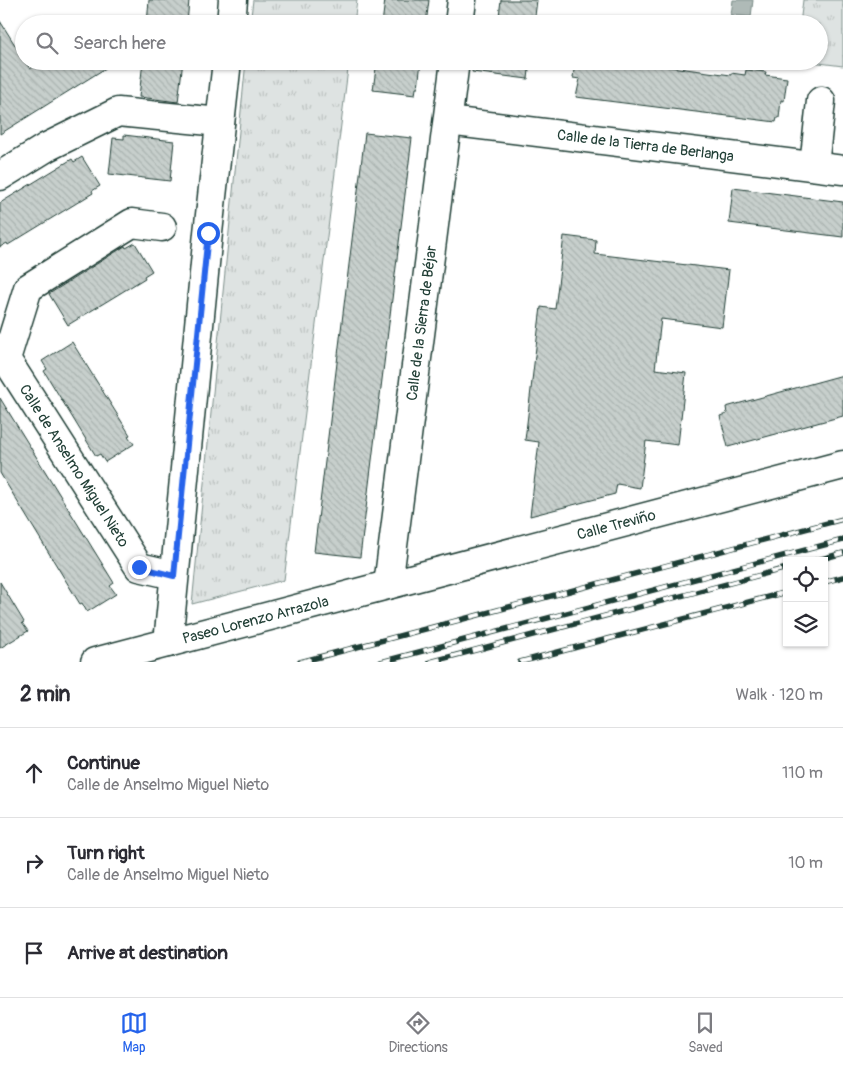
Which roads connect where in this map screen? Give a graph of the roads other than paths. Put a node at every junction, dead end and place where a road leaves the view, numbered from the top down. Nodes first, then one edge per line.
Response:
1 (233, 0) edge
2 (462, 0) edge
3 (232, 15) edge
4 (460, 15) edge
5 (226, 70) edge
6 (454, 70) edge
7 (821, 101) dead end
8 (448, 121) junction
9 (220, 122) junction
10 (814, 166) junction
11 (843, 170) edge
12 (0, 176) edge
13 (162, 227) dead end
14 (3, 359) edge
15 (843, 465) edge
16 (174, 576) junction
17 (388, 585) junction
18 (168, 643) junction
19 (95, 662) edge

1 - 3 street
2 - 4 street
5 - 9 street
6 - 8 street, Calle de la Sierra de Béjar
7 - 10 street
8 - 10 street, Calle de la Tierra de Berlanga
8 - 17 street, Calle de la Sierra de Béjar
9 - 12 street
9 - 16 street
10 - 11 street, Calle de la Tierra de Berlanga
13 - 14 street, Calle de Anselmo Miguel Nieto
14 - 16 street, Calle de Anselmo Miguel Nieto
15 - 17 street, Calle Treviño
16 - 18 street
17 - 18 street, Paseo Lorenzo Arrazola
18 - 19 street, Paseo Lorenzo Arrazola

